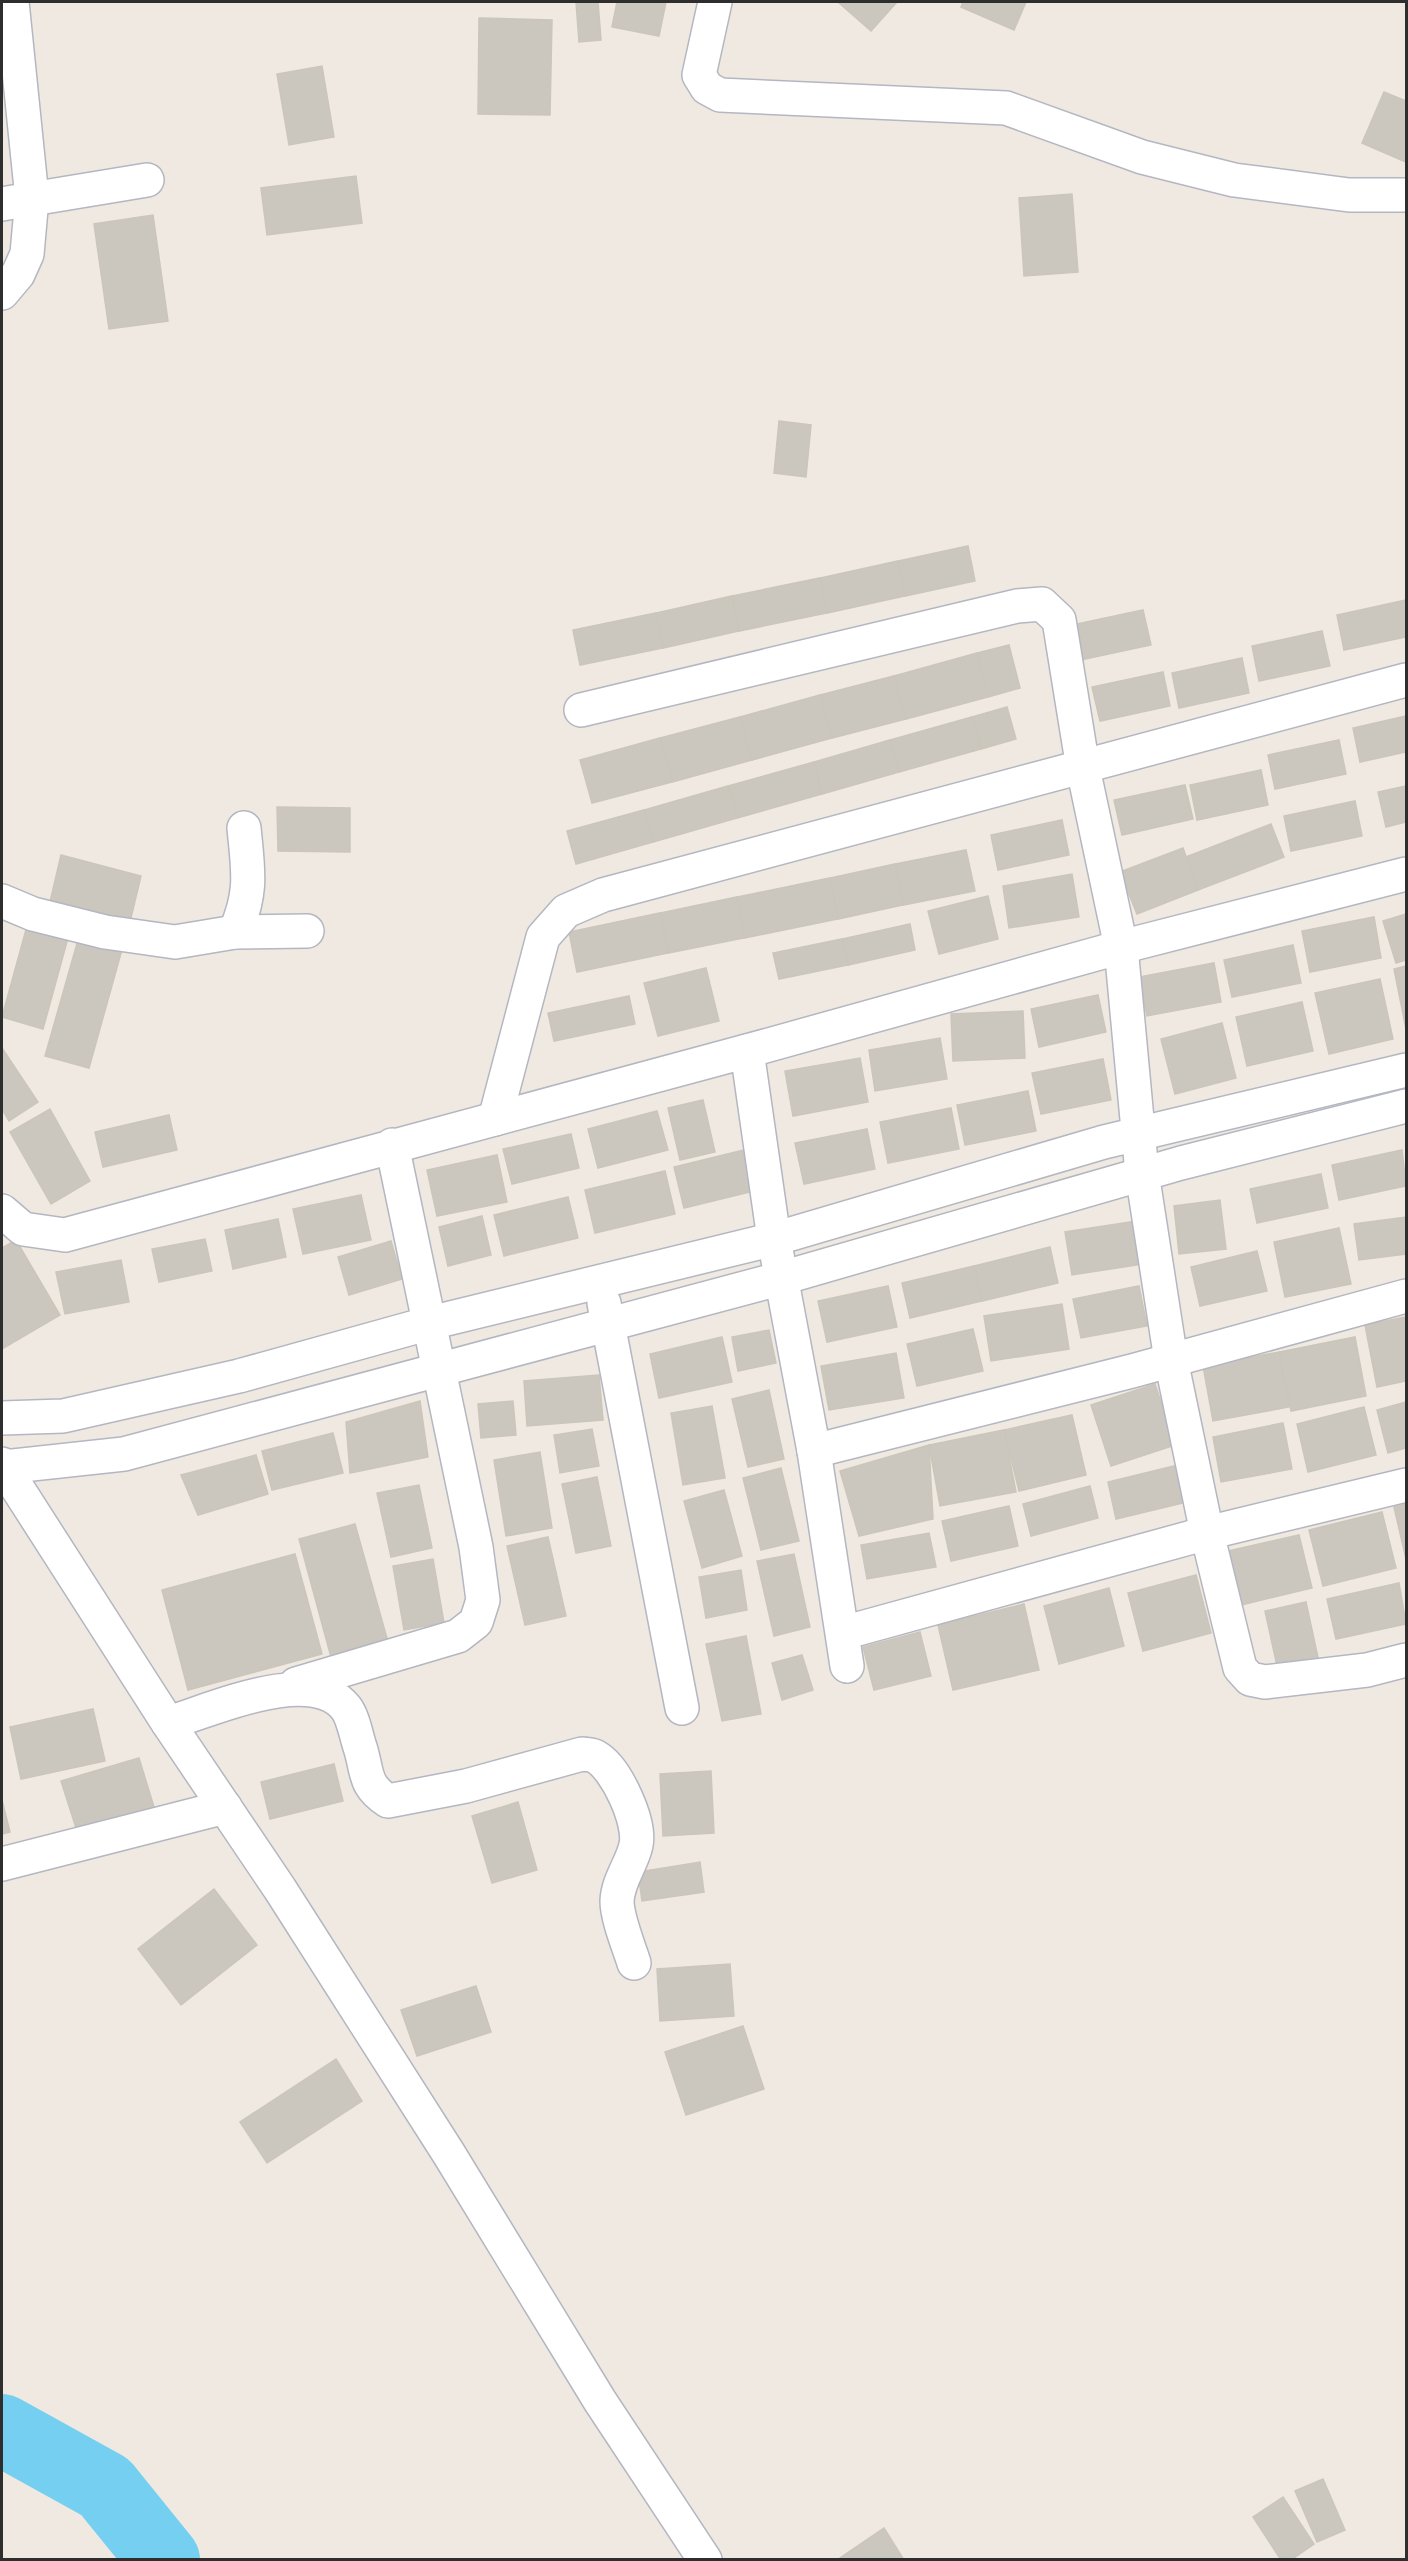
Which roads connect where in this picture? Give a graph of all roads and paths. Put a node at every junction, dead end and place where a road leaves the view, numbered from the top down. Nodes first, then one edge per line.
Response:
1 (12, 2) edge
2 (715, 2) edge
3 (147, 180) dead end
4 (1407, 195) edge
5 (17, 201) edge
6 (2, 293) edge
7 (1407, 680) edge
8 (581, 710) dead end
9 (1083, 768) junction
10 (244, 828) dead end
11 (1407, 874) edge
12 (2, 901) edge
13 (307, 931) dead end
14 (235, 932) junction
15 (1120, 946) junction
16 (747, 1051) junction
17 (1407, 1070) edge
18 (1407, 1107) edge
19 (495, 1119) junction
20 (1138, 1136) junction
21 (392, 1145) junction
22 (1143, 1173) junction
23 (2, 1210) edge
24 (774, 1239) junction
25 (782, 1278) junction
26 (601, 1283) junction
27 (1407, 1296) edge
28 (430, 1323) junction
29 (608, 1325) junction
30 (1171, 1360) junction
31 (440, 1370) junction
32 (2, 1418) edge
33 (814, 1450) junction
34 (3, 1465) edge
35 (1407, 1485) edge
36 (1207, 1533) junction
37 (843, 1633) junction
38 (1407, 1660) edge
39 (847, 1666) dead end
40 (280, 1689) junction
41 (682, 1708) dead end
42 (168, 1723) junction
43 (225, 1807) junction
44 (2, 1864) edge
45 (634, 1963) dead end
46 (705, 2559) edge

1 - 5 street
2 - 4 street
3 - 5 street
5 - 6 street
7 - 9 street
8 - 9 street
9 - 15 street
9 - 19 street
10 - 14 street
11 - 15 street
12 - 14 street
13 - 14 street
15 - 16 street
15 - 20 street
16 - 19 street
16 - 24 street
17 - 20 street
18 - 22 street
19 - 21 street
20 - 22 street
20 - 24 street
21 - 23 street
21 - 28 street
22 - 25 street
22 - 30 street
24 - 25 street
24 - 26 street
25 - 29 street
25 - 33 street
26 - 28 street
26 - 29 street
27 - 30 street
28 - 31 street
28 - 32 street
29 - 31 street
29 - 41 street
30 - 33 street
30 - 36 street
31 - 34 street
31 - 40 street
33 - 37 street
34 - 42 street
35 - 36 street
36 - 37 street
36 - 38 street
37 - 39 street
40 - 42 street
40 - 45 street
42 - 43 street
43 - 44 street
43 - 46 street

